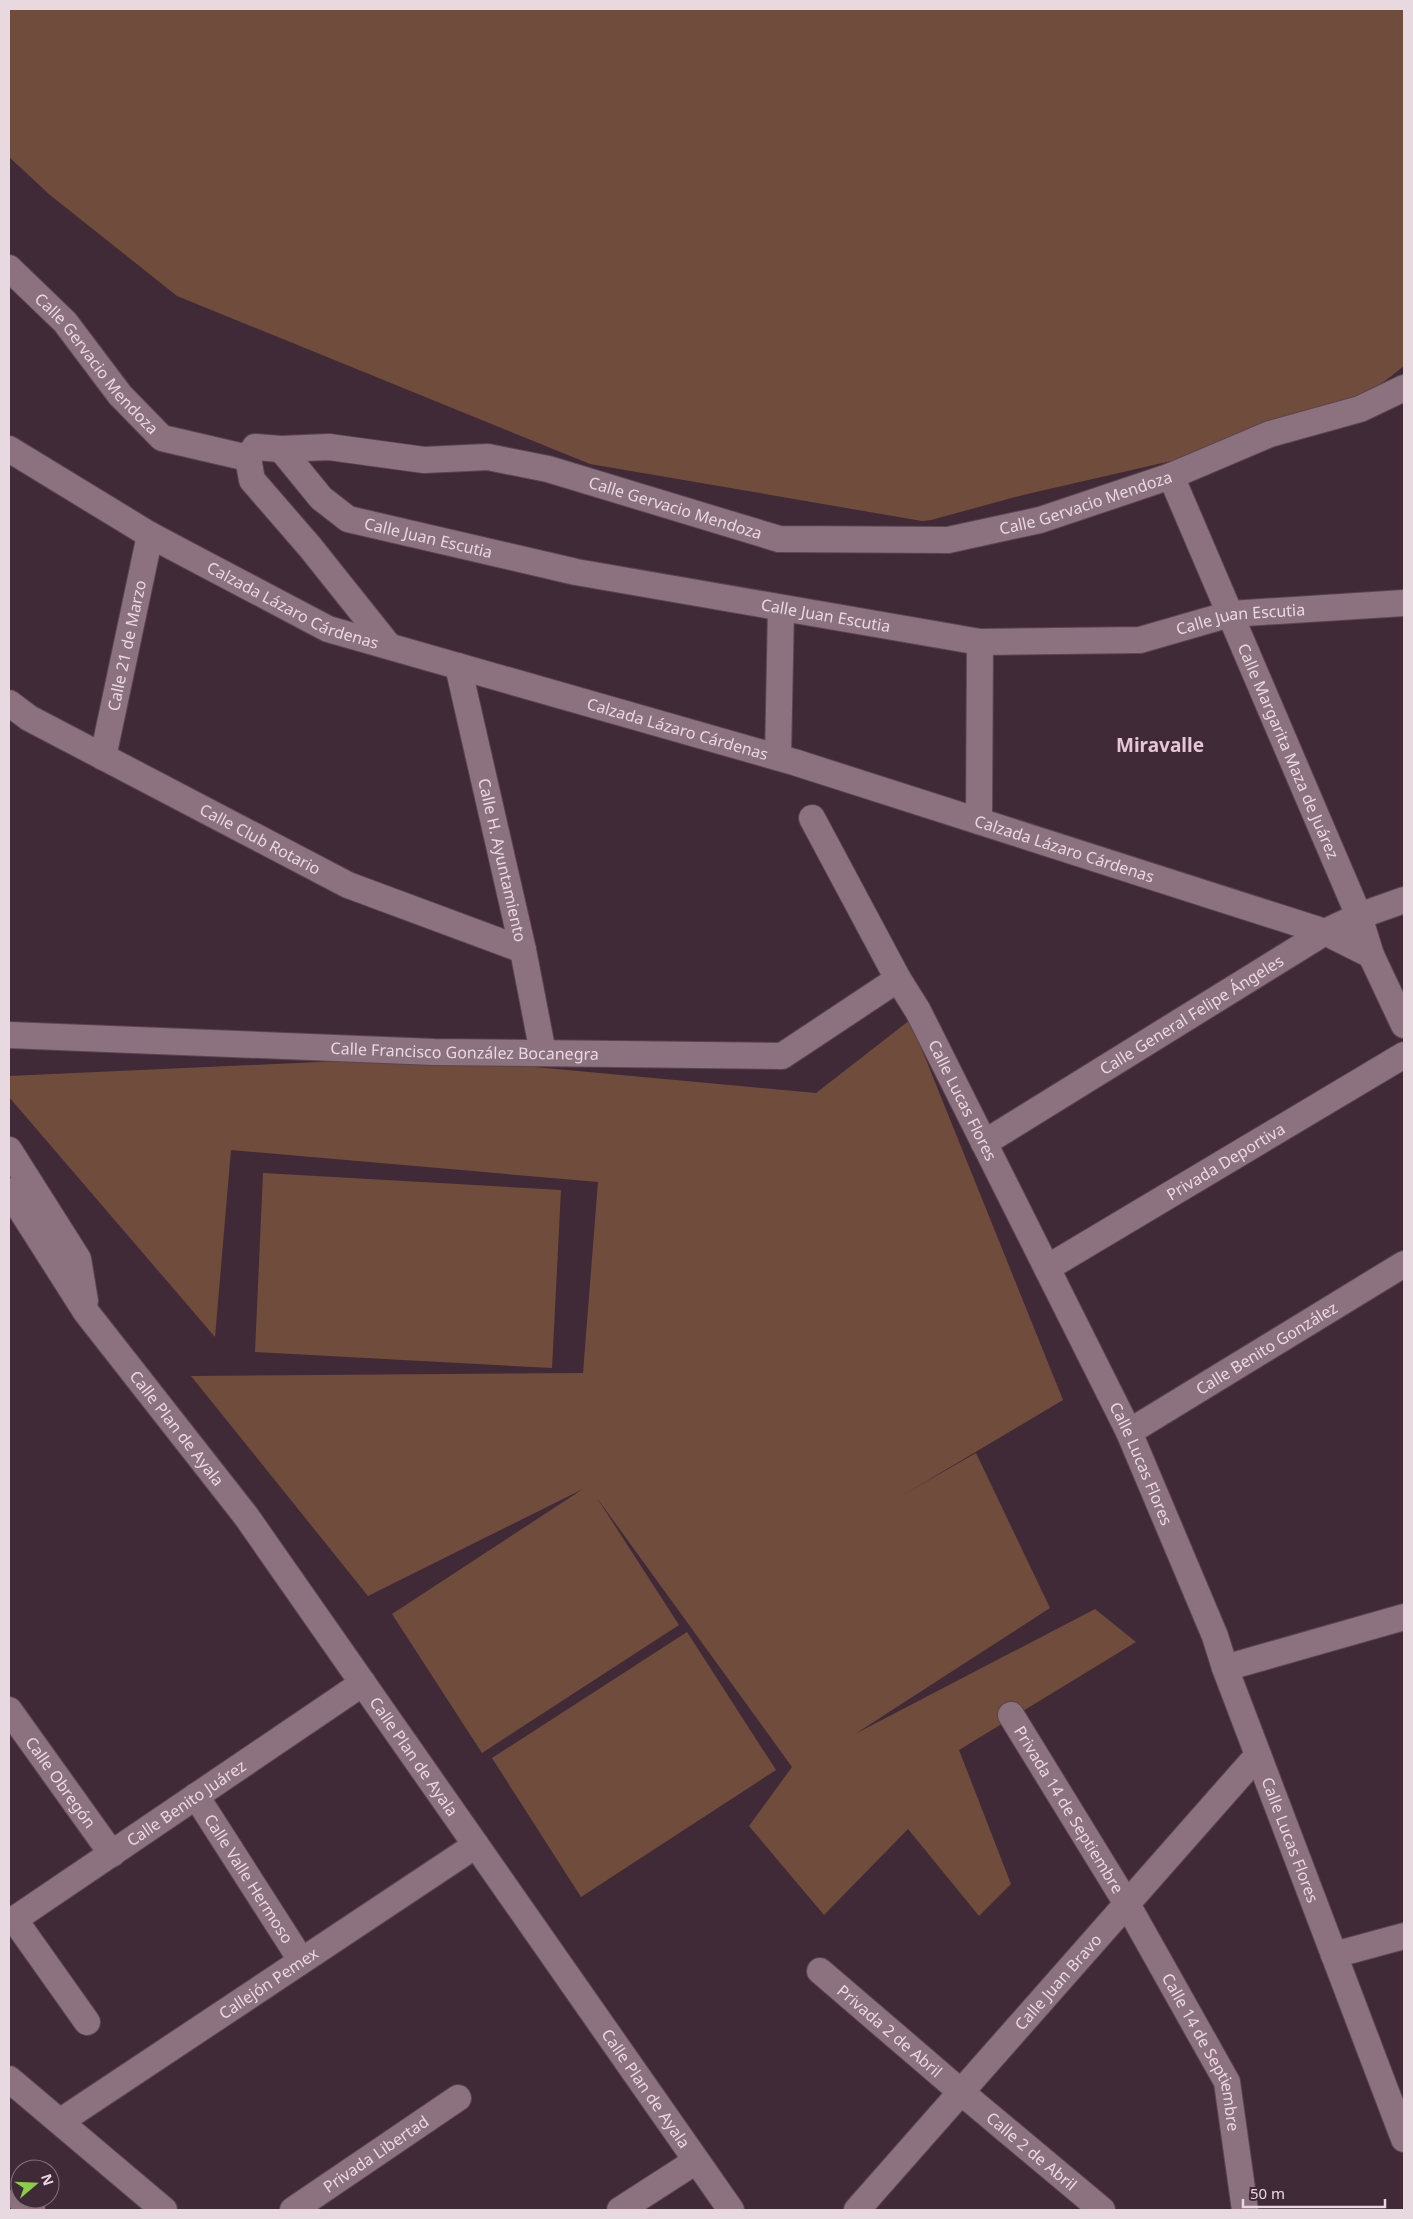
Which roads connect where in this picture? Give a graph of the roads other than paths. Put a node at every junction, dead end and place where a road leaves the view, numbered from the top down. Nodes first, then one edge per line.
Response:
1 (9, 268) edge
2 (1404, 388) edge
3 (9, 449) edge
4 (281, 449) junction
5 (248, 458) junction
6 (1171, 476) junction
7 (150, 535) junction
8 (1404, 603) edge
9 (781, 608) junction
10 (1230, 614) junction
11 (980, 642) junction
12 (389, 646) junction
13 (458, 666) junction
14 (9, 703) edge
15 (103, 757) junction
16 (778, 757) junction
17 (812, 818) dead end
18 (979, 821) junction
19 (1404, 900) edge
20 (1359, 916) junction
21 (1325, 932) junction
22 (523, 950) junction
23 (1371, 955) junction
24 (898, 979) junction
25 (1404, 1025) edge
26 (9, 1035) edge
27 (542, 1053) junction
28 (1404, 1055) edge
29 (1404, 1070) edge
30 (984, 1143) junction
31 (9, 1150) edge
32 (9, 1191) edge
33 (1404, 1264) edge
34 (1050, 1274) junction
35 (86, 1312) junction
36 (1130, 1432) junction
37 (1404, 1617) edge
38 (1225, 1668) junction
39 (363, 1683) junction
40 (9, 1710) edge
41 (1011, 1715) dead end
42 (1258, 1755) junction
43 (196, 1796) junction
44 (476, 1845) junction
45 (112, 1854) junction
46 (1127, 1904) junction
47 (12, 1921) edge
48 (1404, 1936) edge
49 (1334, 1955) junction
50 (301, 1960) junction
51 (820, 1971) dead end
52 (87, 2022) dead end
53 (9, 2079) edge
54 (961, 2092) junction
55 (458, 2098) dead end
56 (61, 2121) junction
57 (1404, 2139) edge
58 (696, 2161) junction
59 (164, 2210) edge
60 (293, 2210) edge
61 (620, 2210) edge
62 (730, 2210) edge
63 (857, 2210) edge
64 (1102, 2210) edge
65 (1245, 2210) edge

1 - 5 street, Calle Gervacio Mendoza
2 - 6 street, Calle Gervacio Mendoza
3 - 7 street, Calzada Lázaro Cárdenas
4 - 5 street, Calle Gervacio Mendoza
4 - 6 street, Calle Gervacio Mendoza
4 - 9 street, Calle Juan Escutia
5 - 12 street
6 - 10 street, Calle Margarita Maza de Juárez
7 - 12 street, Calzada Lázaro Cárdenas
7 - 15 street, Calle 21 de Marzo
8 - 10 street, Calle Juan Escutia
9 - 11 street, Calle Juan Escutia
9 - 16 street
10 - 11 street, Calle Juan Escutia
10 - 20 street, Calle Margarita Maza de Juárez
11 - 18 street
12 - 13 street, Calzada Lázaro Cárdenas
13 - 16 street, Calzada Lázaro Cárdenas
13 - 22 street, Calle H. Ayuntamiento
14 - 15 street, Calle Club Rotario
15 - 22 street, Calle Club Rotario
16 - 18 street, Calzada Lázaro Cárdenas
17 - 24 street, Calle Lucas Flores
18 - 21 street, Calzada Lázaro Cárdenas
19 - 20 street, Calle General Felipe Ángeles
20 - 21 street, Calle General Felipe Ángeles
20 - 23 street, Calle Margarita Maza de Juárez
21 - 23 street, Calzada Lázaro Cárdenas
21 - 30 street, Calle General Felipe Ángeles
22 - 27 street, Calle H. Ayuntamiento
23 - 25 street, Calle Margarita Maza de Juárez
24 - 27 street, Calle Francisco González Bocanegra
24 - 30 street, Calle Lucas Flores
26 - 27 street, Calle Francisco González Bocanegra
28 - 34 street, Privada Deportiva
29 - 34 street, Privada Deportiva
30 - 34 street, Calle Lucas Flores
31 - 35 street, Calle Plan de Ayala
32 - 35 street, Calle Plan de Ayala
33 - 36 street, Calle Benito González
34 - 36 street, Calle Lucas Flores
35 - 39 street, Calle Plan de Ayala
36 - 38 street, Calle Lucas Flores
37 - 38 street
38 - 42 street, Calle Lucas Flores
39 - 43 street, Calle Benito Juárez
39 - 44 street, Calle Plan de Ayala
40 - 45 street, Calle Obregón
41 - 46 street, Privada 14 de Septiembre
42 - 46 street, Calle Juan Bravo
42 - 49 street, Calle Lucas Flores
43 - 45 street, Calle Benito Juárez
43 - 50 street, Calle Valle Hermoso
44 - 50 street, Callejón Pemex
44 - 58 street, Calle Plan de Ayala
45 - 47 street, Calle Benito Juárez
46 - 54 street, Calle Juan Bravo
46 - 65 street, Calle 14 de Septiembre
47 - 52 street
48 - 49 street
49 - 57 street, Calle Lucas Flores
50 - 56 street, Callejón Pemex
51 - 54 street, Privada 2 de Abril
53 - 56 street
54 - 63 street, Calle Juan Bravo
54 - 64 street, Calle 2 de Abril
55 - 60 street, Privada Libertad
56 - 59 street
58 - 61 street
58 - 62 street, Calle Plan de Ayala

